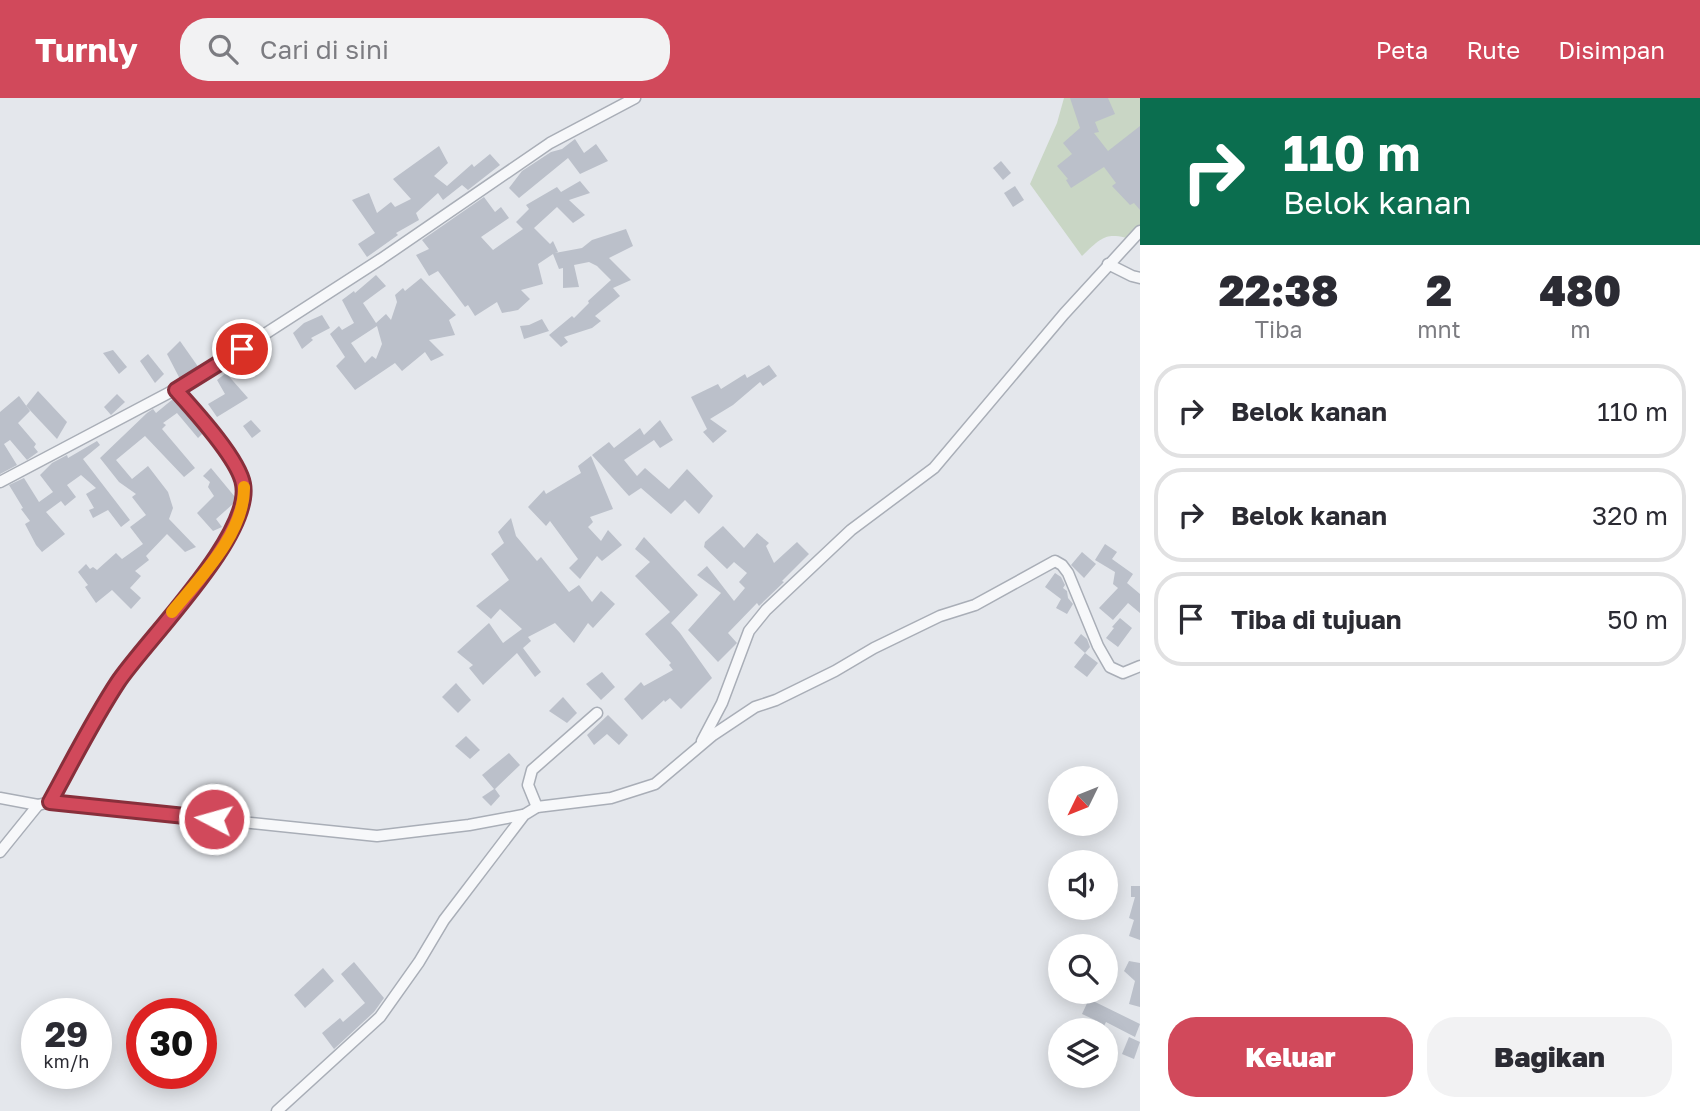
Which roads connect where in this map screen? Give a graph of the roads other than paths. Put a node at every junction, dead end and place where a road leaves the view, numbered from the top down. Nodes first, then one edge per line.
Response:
1 (635, 98) edge
2 (1140, 231) edge
3 (1108, 264) junction
4 (1140, 278) edge
5 (176, 390) junction
6 (0, 482) edge
7 (1140, 666) edge
8 (597, 713) dead end
9 (697, 750) junction
10 (0, 798) edge
11 (50, 802) junction
12 (38, 805) junction
13 (537, 807) junction
14 (524, 814) junction
15 (0, 852) edge
16 (277, 1111) edge

1 - 5 street
2 - 3 street
3 - 4 street
3 - 9 street
5 - 6 street
5 - 11 street
7 - 9 street
8 - 13 street
9 - 13 street
10 - 12 street
11 - 12 street
11 - 14 street
12 - 15 street
13 - 14 street
14 - 16 street

